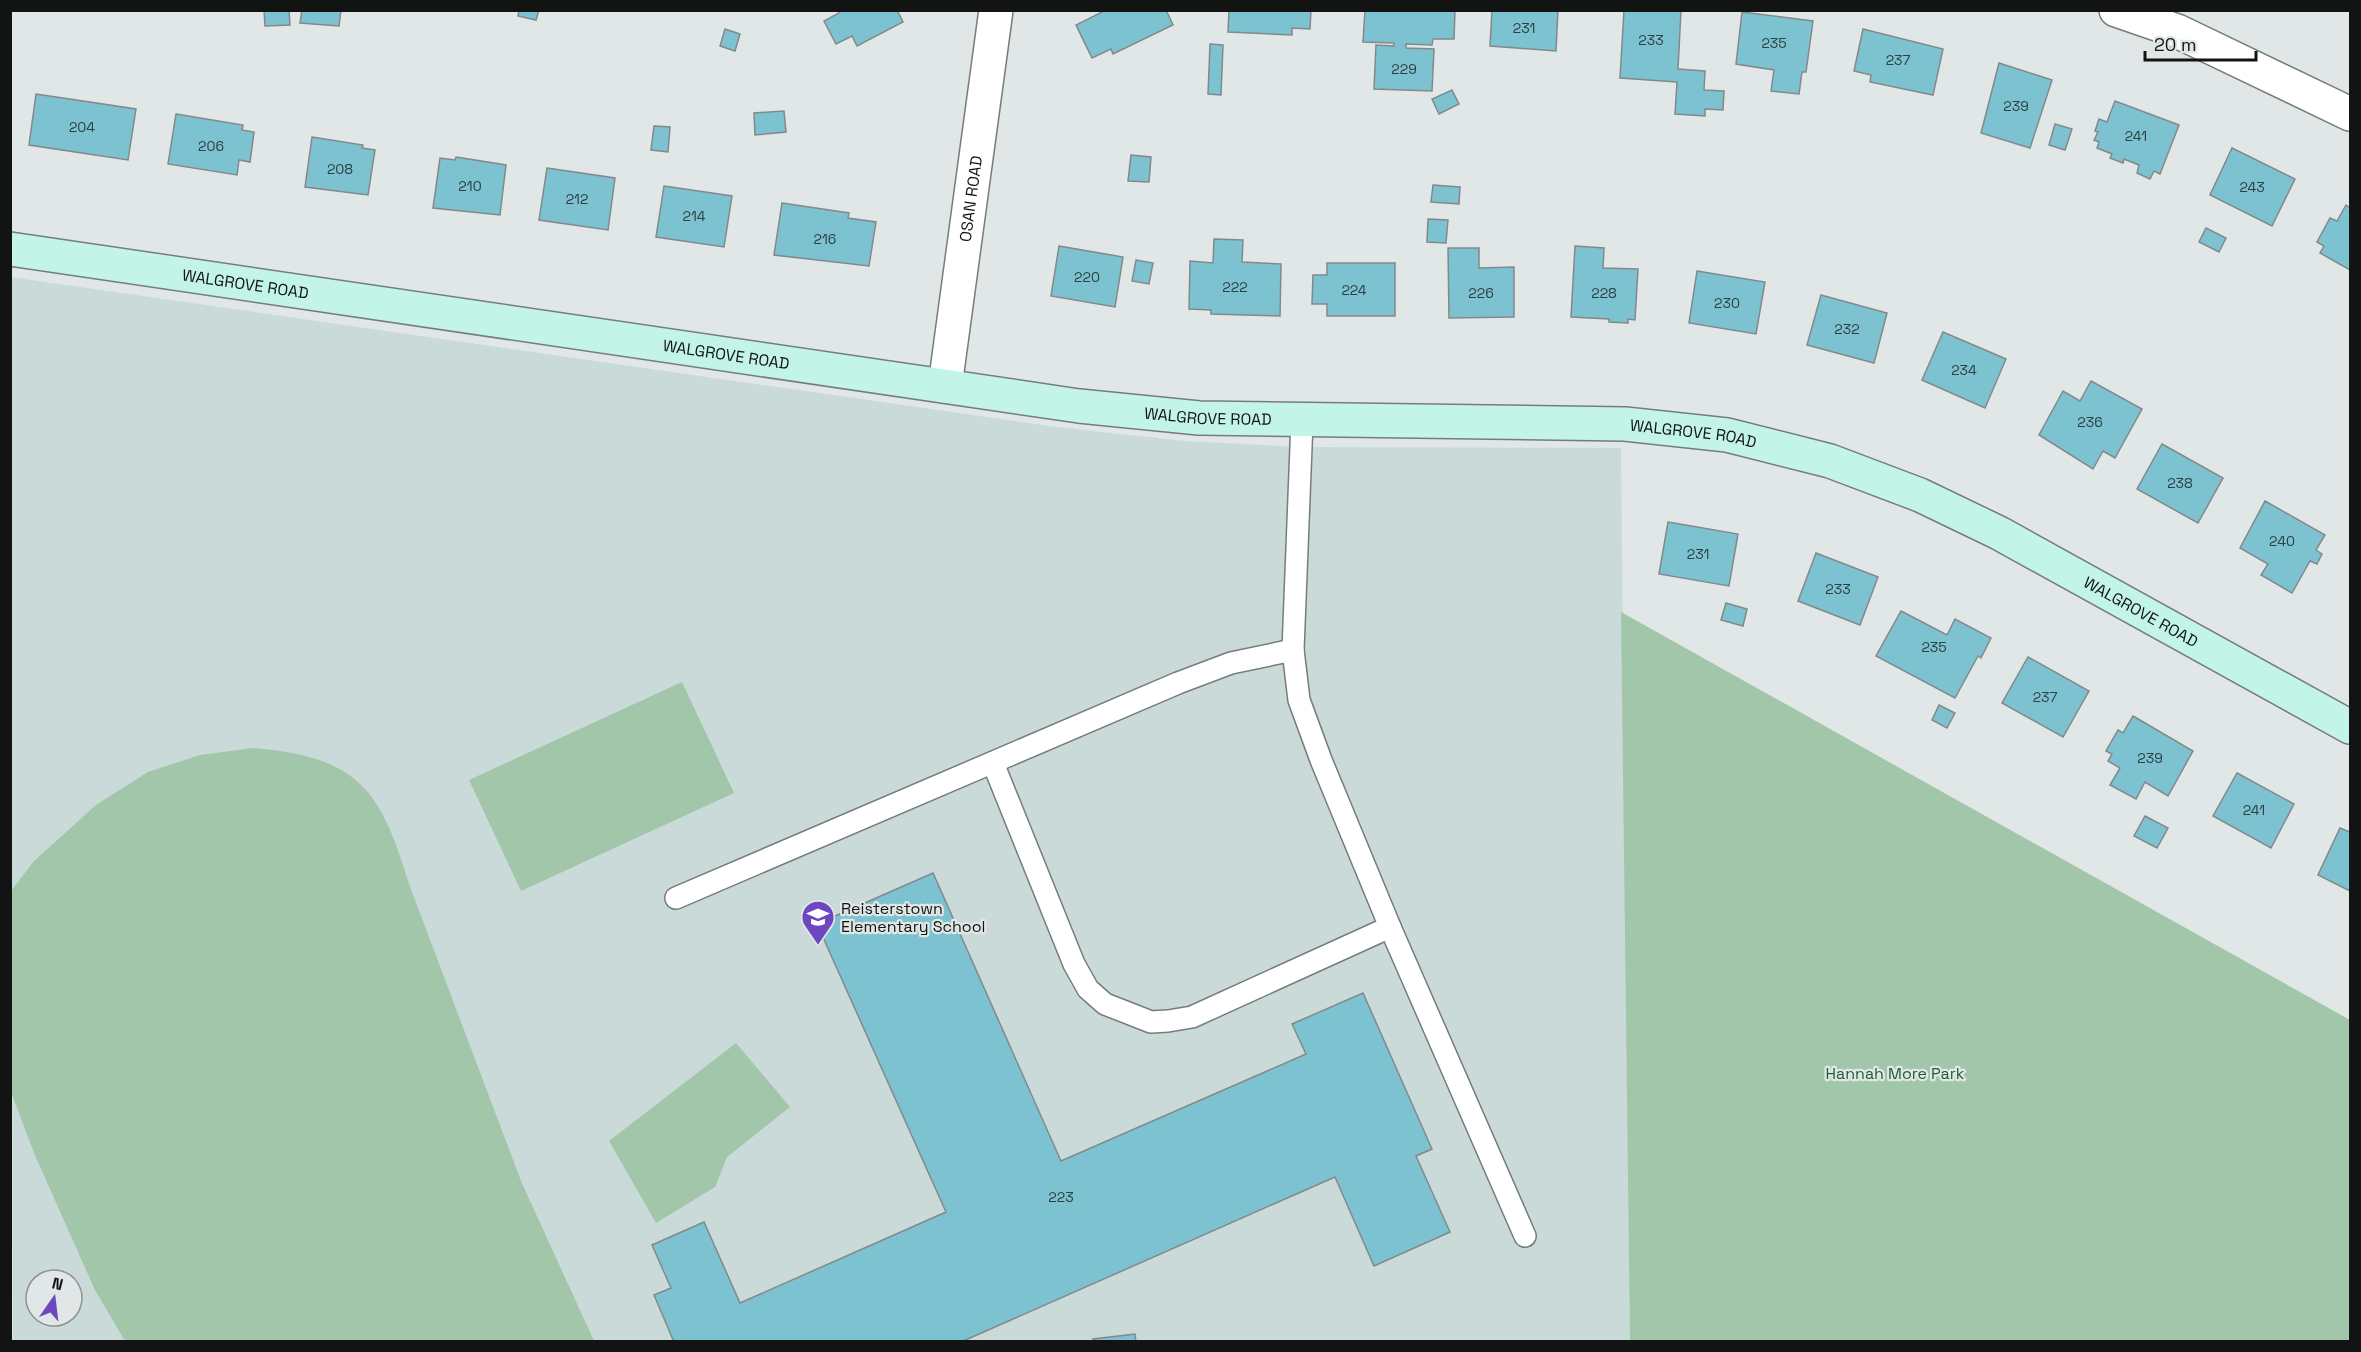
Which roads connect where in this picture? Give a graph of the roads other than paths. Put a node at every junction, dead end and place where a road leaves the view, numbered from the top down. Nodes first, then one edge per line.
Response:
1 (996, 10) edge
2 (2116, 10) edge
3 (2350, 114) edge
4 (10, 249) edge
5 (945, 386) junction
6 (1302, 421) junction
7 (1293, 650) junction
8 (2350, 727) edge
9 (993, 763) junction
10 (676, 898) dead end
11 (1390, 927) junction
12 (1525, 1236) dead end

1 - 5 street, OSAN ROAD
2 - 3 street
4 - 5 street, WALGROVE ROAD
5 - 6 street, WALGROVE ROAD
6 - 7 lane
6 - 8 street, WALGROVE ROAD
7 - 9 lane
7 - 11 lane
9 - 10 lane
9 - 11 lane
11 - 12 lane

